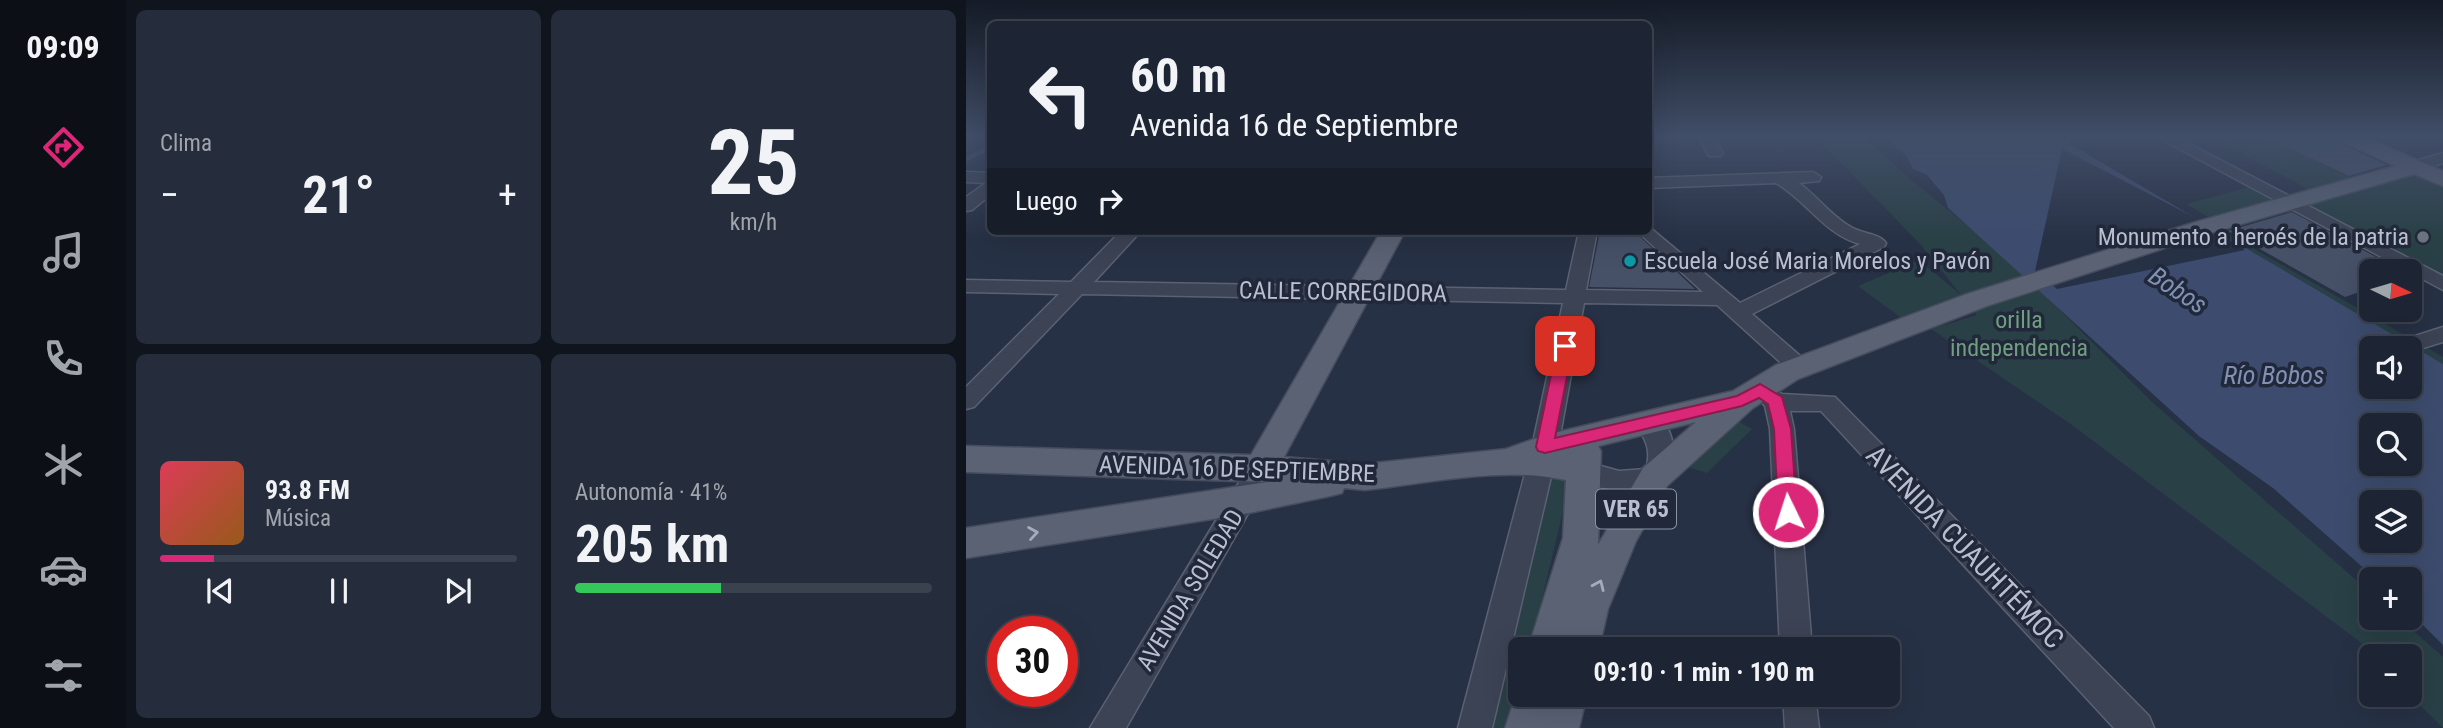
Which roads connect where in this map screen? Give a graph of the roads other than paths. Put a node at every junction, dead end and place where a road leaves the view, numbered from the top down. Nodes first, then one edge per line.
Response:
1 (2231, 172) edge
2 (2398, 172) edge
3 (2427, 172) edge
4 (966, 177) edge
5 (1813, 177) dead end
6 (987, 178) edge
7 (1780, 179) junction
8 (2443, 179) edge
9 (1652, 183) edge
10 (987, 189) edge
11 (2290, 203) junction
12 (966, 206) edge
13 (1128, 235) edge
14 (1391, 235) edge
15 (1587, 235) edge
16 (1650, 235) edge
17 (2443, 284) edge
18 (966, 286) edge
19 (1077, 287) junction
20 (1357, 293) junction
21 (1575, 296) junction
22 (1720, 299) junction
23 (1737, 313) junction
24 (1798, 366) junction
25 (1759, 397) junction
26 (966, 401) edge
27 (1648, 423) junction
28 (1597, 435) junction
29 (1543, 454) junction
30 (966, 460) edge
31 (1261, 468) junction
32 (1583, 471) junction
33 (1365, 477) junction
34 (1655, 477) junction
35 (1244, 500) junction
36 (966, 543) edge
37 (1552, 637) edge
38 (1581, 637) edge
39 (1796, 637) edge
40 (1533, 707) edge
41 (1563, 707) edge
42 (1800, 707) edge
43 (1107, 728) edge
44 (1475, 728) edge
45 (1527, 728) edge
46 (1558, 728) edge
47 (1802, 728) edge
48 (2137, 728) edge

1 - 11 street
2 - 11 main road, VER 65
3 - 8 main road
4 - 6 street
5 - 7 street
7 - 9 street
7 - 23 street
10 - 12 street
11 - 17 street
11 - 24 main road, VER 65
13 - 19 street
14 - 20 main road, AVENIDA SOLEDAD
15 - 21 street
16 - 22 street
18 - 19 street, CALLE CORREGIDORA
19 - 20 street, CALLE CORREGIDORA
19 - 26 street
20 - 21 street, CALLE CORREGIDORA
20 - 31 main road, AVENIDA SOLEDAD
21 - 22 street, CALLE CORREGIDORA
21 - 29 street
22 - 23 street
23 - 24 street
24 - 25 main road, VER 65
25 - 27 main road, AVENIDA 16 DE SEPTIEMBRE
25 - 34 main road, VER 65
25 - 39 street
25 - 48 street, AVENIDA CUAUHTÉMOC
27 - 28 main road, AVENIDA 16 DE SEPTIEMBRE
27 - 34 street
28 - 29 main road, AVENIDA 16 DE SEPTIEMBRE
28 - 32 main road, VER 65
29 - 32 main road, AVENIDA 16 DE SEPTIEMBRE
29 - 33 main road, AVENIDA 16 DE SEPTIEMBRE
29 - 44 street
30 - 31 main road, AVENIDA 16 DE SEPTIEMBRE
31 - 33 main road, AVENIDA 16 DE SEPTIEMBRE
31 - 35 street, AVENIDA SOLEDAD
32 - 34 street
32 - 37 main road, VER 65
33 - 35 main road
38 -> 34 main road, VER 65
36 -> 35 main road
35 - 43 street, AVENIDA SOLEDAD
40 - 45 main road
41 - 46 main road
42 - 47 street

